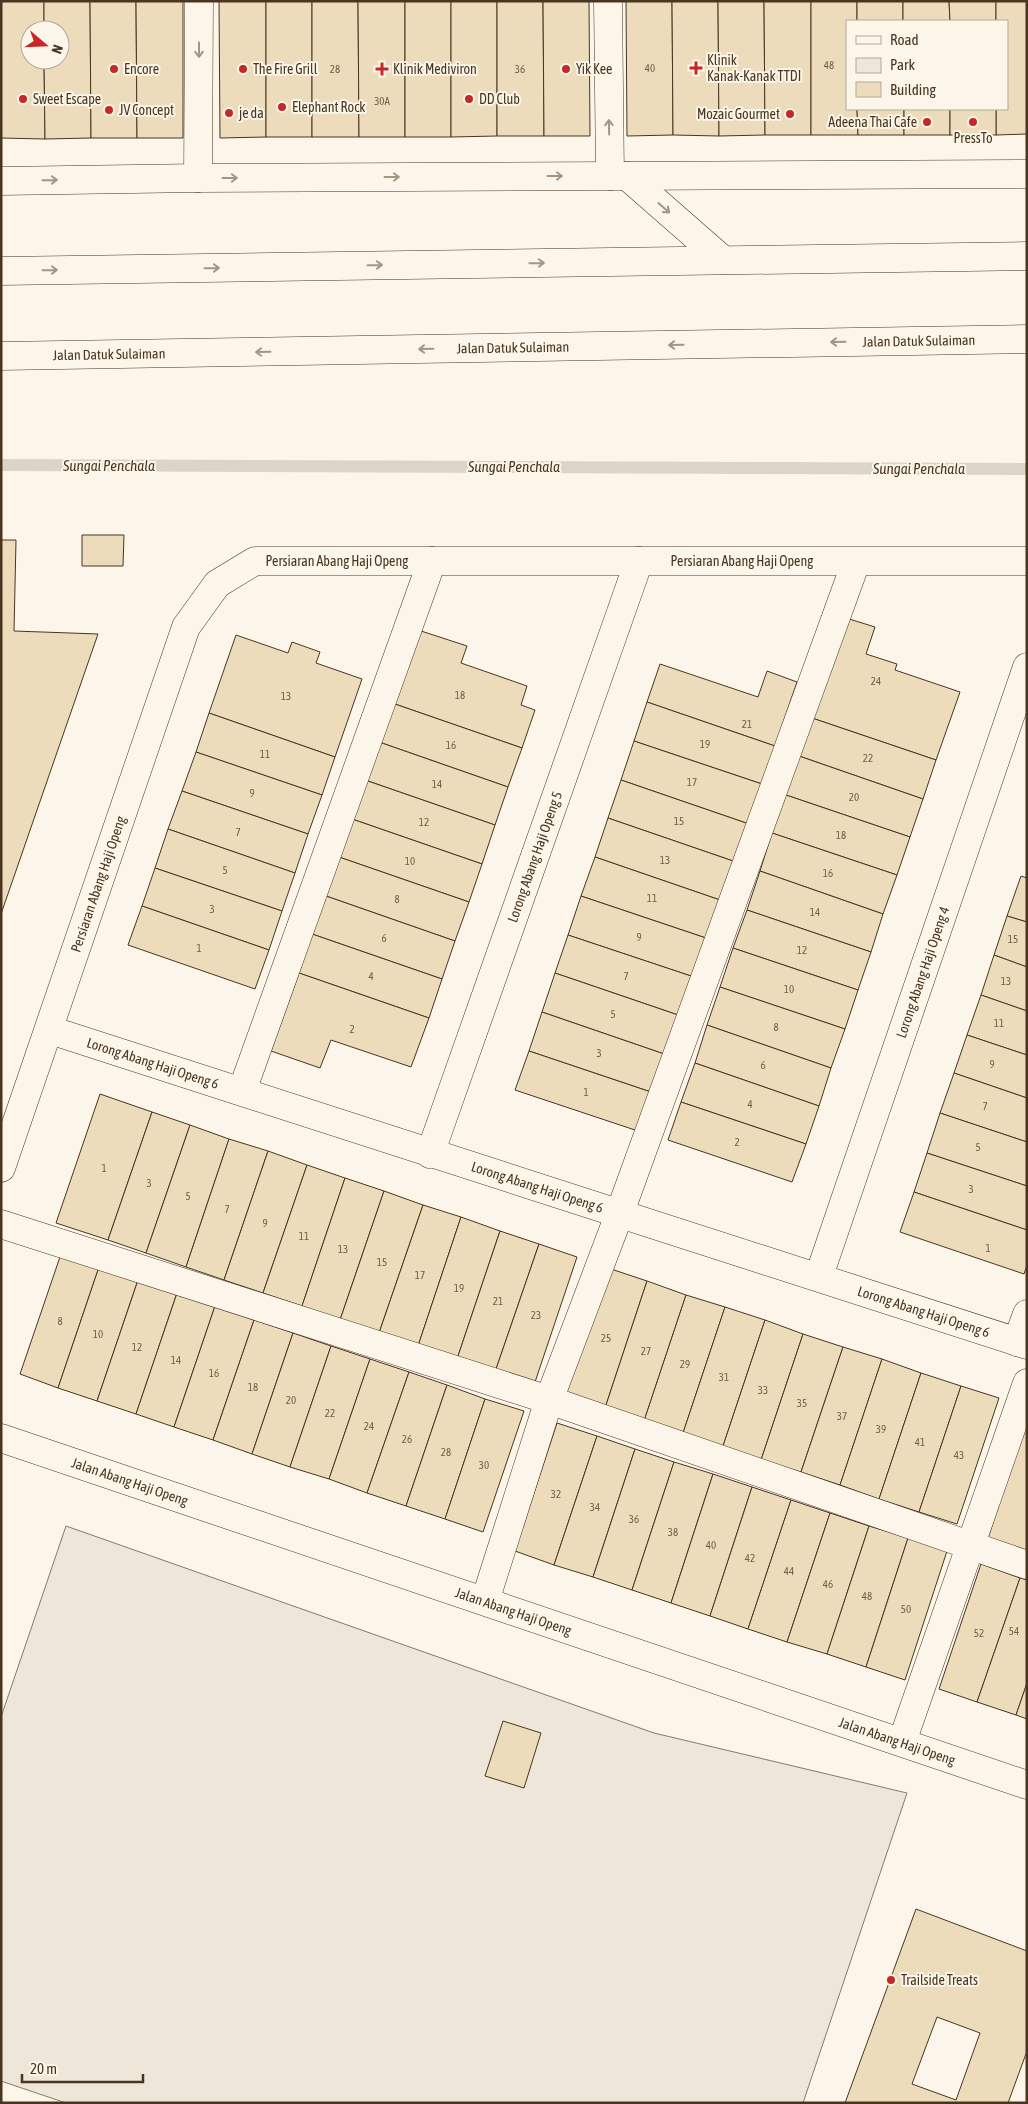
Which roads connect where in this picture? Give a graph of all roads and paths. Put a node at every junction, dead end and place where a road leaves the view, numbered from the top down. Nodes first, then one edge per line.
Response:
1 (199, 1) edge
2 (608, 1) edge
3 (1027, 174) edge
4 (618, 176) junction
5 (198, 178) junction
6 (1, 181) edge
7 (1027, 256) edge
8 (723, 260) junction
9 (1, 271) edge
10 (1027, 339) edge
11 (1, 356) edge
12 (432, 561) junction
13 (638, 561) junction
14 (856, 562) junction
15 (1027, 562) edge
16 (1027, 667) edge
17 (50, 1030) junction
18 (242, 1091) junction
19 (430, 1154) junction
20 (1, 1168) edge
21 (619, 1216) junction
22 (1, 1224) edge
23 (819, 1276) junction
24 (1027, 1314) edge
25 (1022, 1343) edge
26 (1027, 1383) edge
27 (549, 1400) junction
28 (1, 1438) edge
29 (971, 1545) junction
30 (1027, 1565) edge
31 (485, 1601) junction
32 (902, 1742) junction
33 (1027, 1784) edge

1 -> 5 street
4 -> 2 street
3 - 4 street
5 -> 4 street
4 -> 8 street
6 -> 5 street
7 - 8 street
9 -> 8 street
10 -> 11 street, Jalan Datuk Sulaiman
12 - 13 street, Persiaran Abang Haji Openg
12 - 17 street, Persiaran Abang Haji Openg
12 - 18 street
13 - 14 street, Persiaran Abang Haji Openg
13 - 19 street, Lorong Abang Haji Openg 5
14 - 15 street, Persiaran Abang Haji Openg
14 - 21 street
16 - 23 street, Lorong Abang Haji Openg 4
17 - 18 street, Lorong Abang Haji Openg 6
17 - 20 street, Persiaran Abang Haji Openg
18 - 19 street, Lorong Abang Haji Openg 6
19 - 21 street, Lorong Abang Haji Openg 6
21 - 23 street, Lorong Abang Haji Openg 6
21 - 27 street
22 - 27 street
23 - 25 street, Lorong Abang Haji Openg 6
24 - 25 street
26 - 29 street
27 - 29 street
27 - 31 street
28 - 31 street, Jalan Abang Haji Openg
29 - 30 street
29 - 32 street
31 - 32 street, Jalan Abang Haji Openg
32 - 33 street, Jalan Abang Haji Openg

